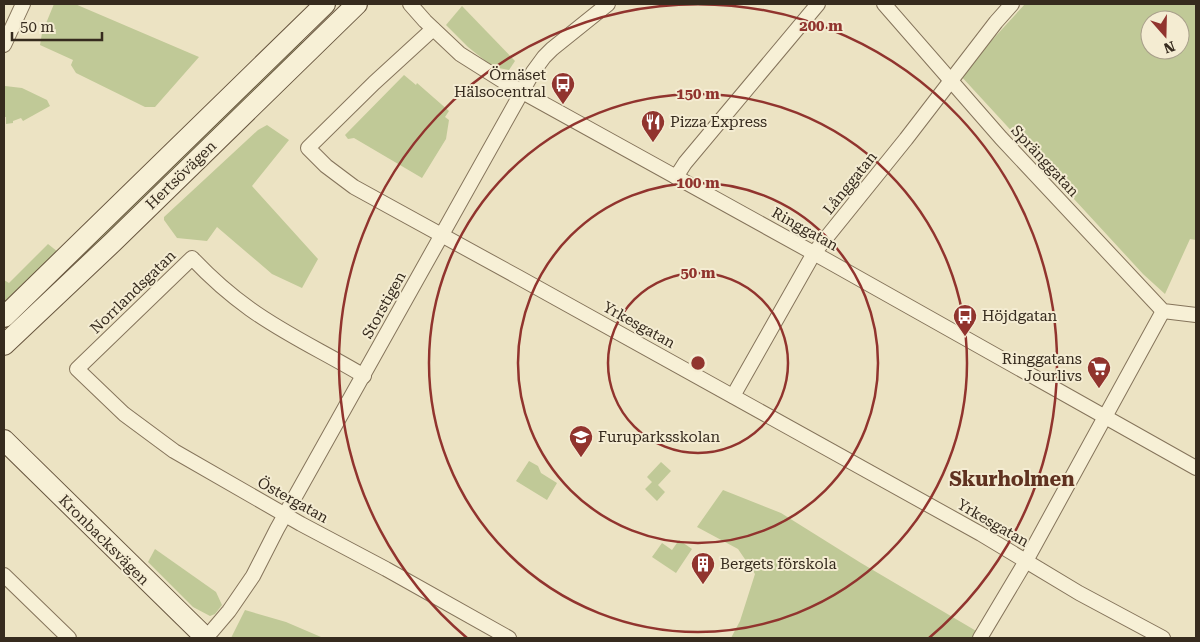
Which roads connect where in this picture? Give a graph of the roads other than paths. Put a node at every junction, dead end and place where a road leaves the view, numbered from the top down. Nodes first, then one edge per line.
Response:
1 (23, 4) edge
2 (325, 4) edge
3 (357, 4) edge
4 (410, 4) edge
5 (608, 4) edge
6 (818, 4) edge
7 (884, 4) edge
8 (1012, 4) edge
9 (433, 29) junction
10 (4, 45) edge
11 (951, 82) junction
12 (522, 92) junction
13 (676, 177) junction
14 (441, 235) junction
15 (814, 253) junction
16 (1163, 311) junction
17 (1196, 315) edge
18 (4, 316) edge
19 (4, 345) edge
20 (77, 369) joint
21 (364, 376) junction
22 (733, 396) junction
23 (1105, 416) junction
24 (4, 440) edge
25 (1196, 468) edge
26 (285, 515) junction
27 (1026, 561) junction
28 (4, 575) edge
29 (69, 638) edge
30 (206, 638) edge
31 (509, 638) edge
32 (980, 638) edge
33 (1163, 638) edge

1 - 10 street
2 - 18 main road, Hertsövägen
3 - 19 main road, Hertsövägen
4 - 9 street, Ringgatan
5 - 12 street, Storstigen
6 - 13 street
7 - 11 street, Spränggatan
8 - 11 street, Långgatan
9 - 12 street, Ringgatan
9 - 14 street, Yrkesgatan
11 - 15 street, Långgatan
11 - 16 street, Spränggatan
12 - 13 street, Ringgatan
12 - 14 street, Storstigen
13 - 15 street, Ringgatan
14 - 21 street, Storstigen
14 - 22 street, Yrkesgatan
15 - 22 street, Långgatan
15 - 23 street, Ringgatan
16 - 17 street
16 - 23 street
20 - 21 street, Norrlandsgatan
20 - 26 street, Östergatan
21 - 26 street, Storstigen
22 - 27 street, Yrkesgatan
23 - 25 street, Ringgatan
23 - 27 street
24 - 30 main road, Kronbacksvägen
26 - 30 street, Storstigen
26 - 31 street, Östergatan
27 - 32 street
27 - 33 street, Yrkesgatan
28 - 29 street

